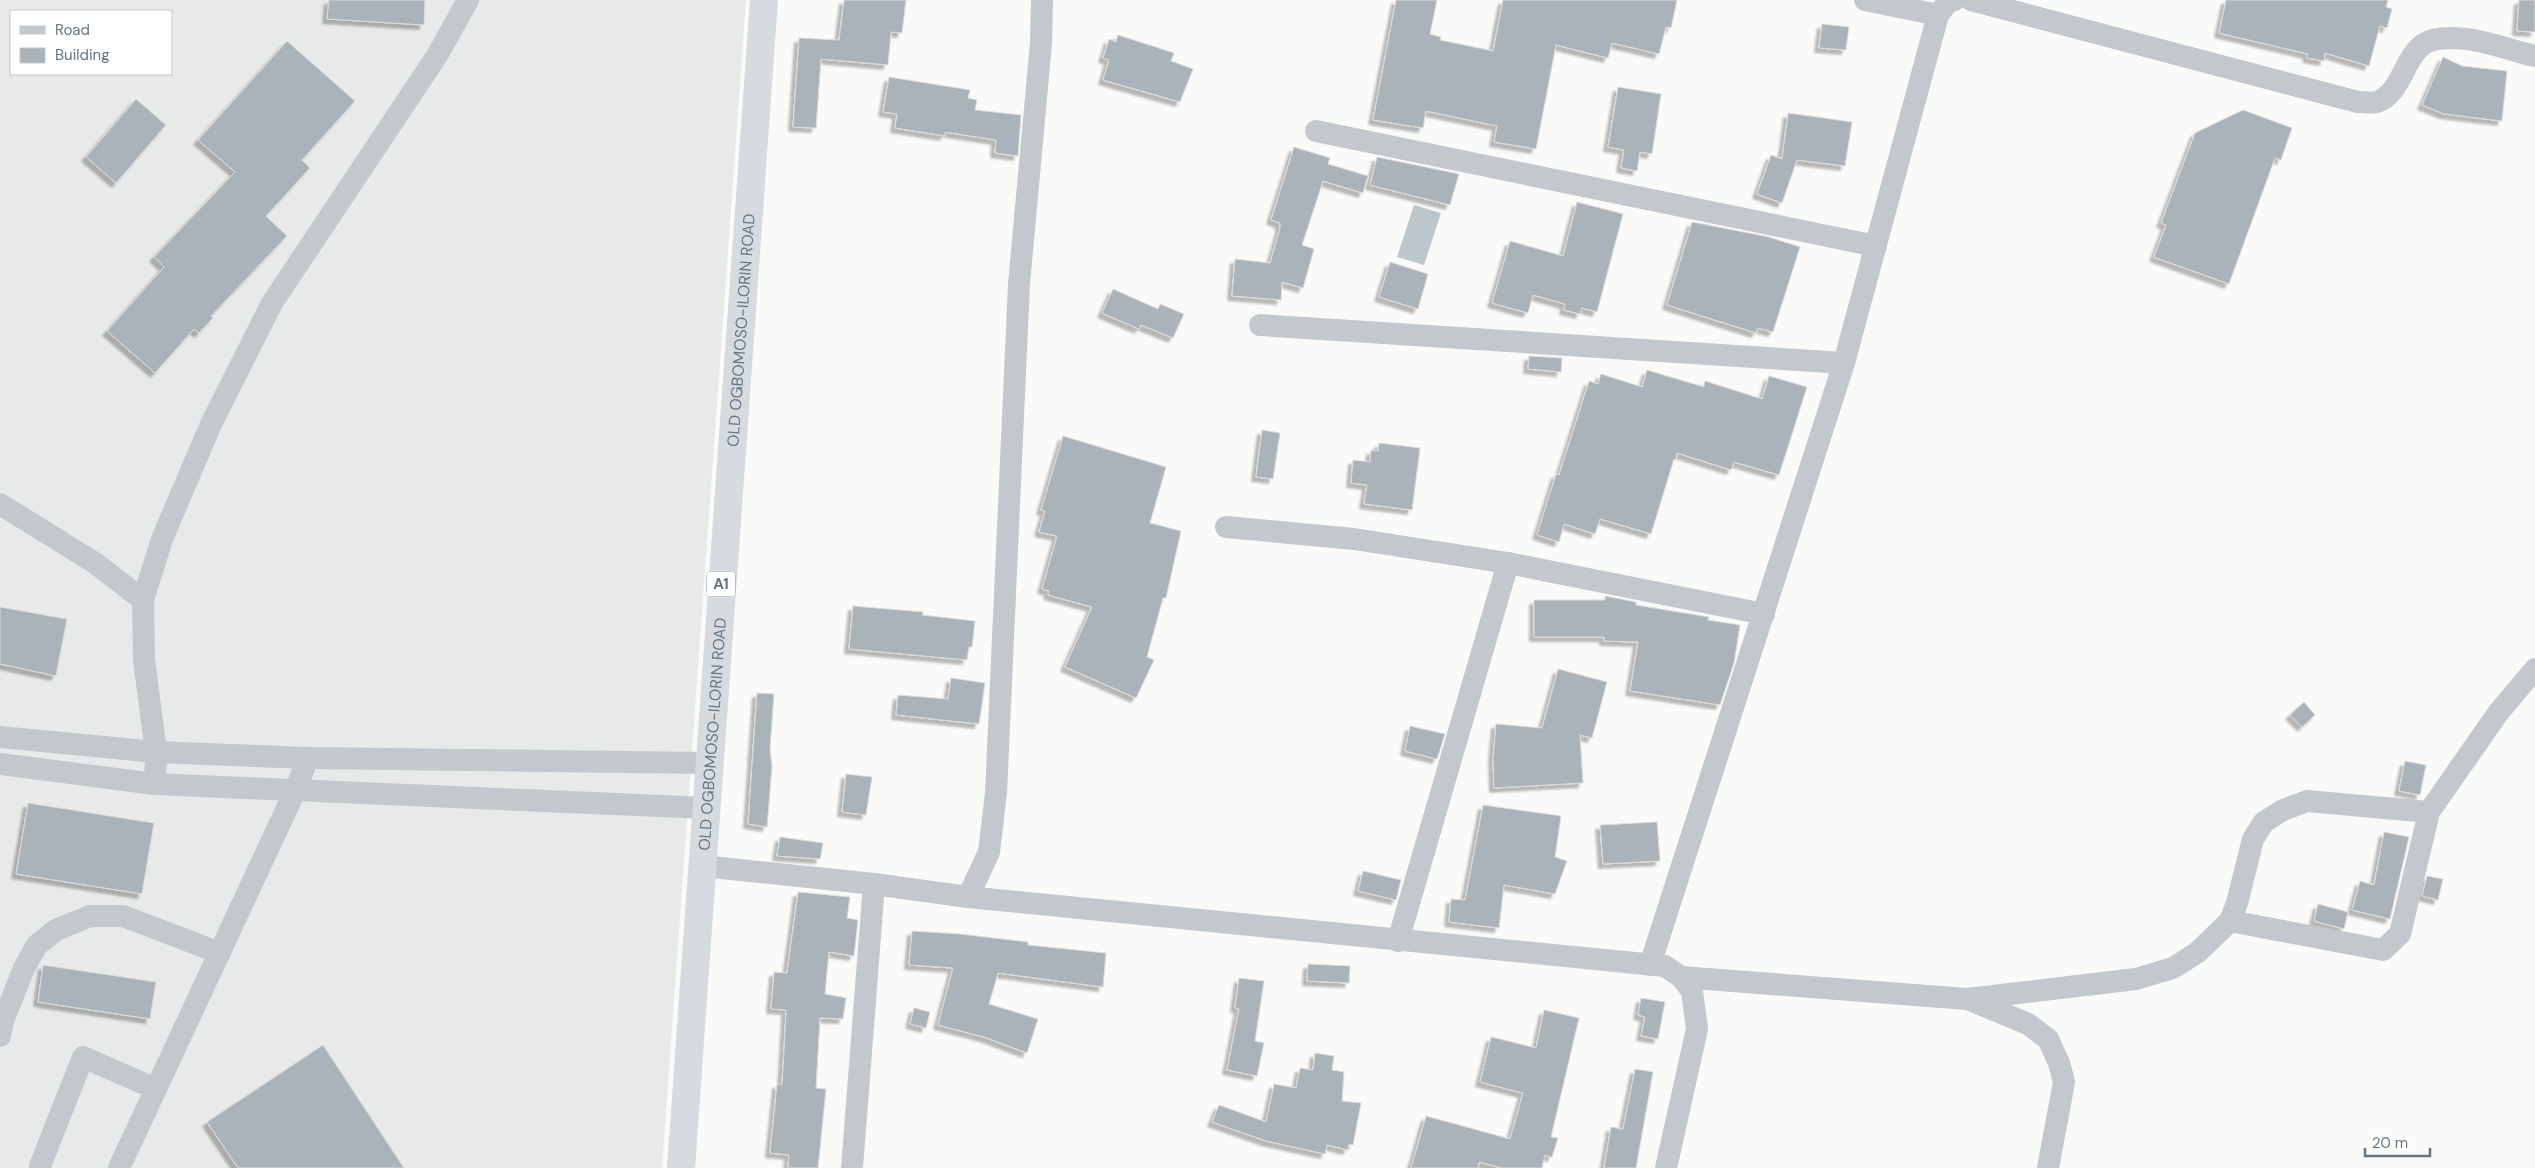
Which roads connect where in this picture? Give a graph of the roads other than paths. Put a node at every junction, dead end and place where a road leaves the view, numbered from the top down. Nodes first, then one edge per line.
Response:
1 (468, 0) edge
2 (764, 0) edge
3 (1042, 0) edge
4 (1866, 0) edge
5 (1971, 0) edge
6 (1946, 8) edge
7 (2535, 56) edge
8 (1316, 131) dead end
9 (1876, 246) junction
10 (1260, 325) dead end
11 (1844, 363) junction
12 (0, 504) edge
13 (1226, 527) dead end
14 (1508, 563) junction
15 (143, 600) junction
16 (1764, 614) junction
17 (2535, 669) edge
18 (0, 737) edge
19 (156, 752) junction
20 (308, 758) junction
21 (709, 763) junction
22 (0, 764) edge
23 (155, 784) junction
24 (295, 791) junction
25 (706, 808) junction
26 (2428, 812) junction
27 (702, 866) junction
28 (874, 884) junction
29 (968, 897) junction
30 (2230, 921) junction
31 (1398, 942) junction
32 (220, 952) junction
33 (1650, 965) junction
34 (1681, 977) junction
35 (1966, 999) junction
36 (1, 1026) edge
37 (156, 1089) junction
38 (40, 1166) dead end
39 (119, 1168) edge
40 (681, 1168) edge
41 (852, 1168) edge
42 (1666, 1168) edge
43 (2048, 1168) edge

1 - 15 street
2 - 21 highway, OLD OGBOMOSO-ILORIN ROAD / A1
3 - 29 street
4 - 6 street
5 - 7 street
6 - 9 street
8 - 9 street
9 - 11 street
10 - 11 street
11 - 16 street
12 - 15 street
13 - 14 street
14 - 16 street
14 - 31 street
15 - 19 street
16 - 33 street
17 - 26 street
18 - 19 street
19 - 20 street
19 - 23 street
20 - 21 street
20 - 24 street
21 - 25 highway, OLD OGBOMOSO-ILORIN ROAD / A1
22 - 23 street
23 - 24 street
24 - 25 street
24 - 32 street
25 - 27 highway, OLD OGBOMOSO-ILORIN ROAD / A1
26 - 30 street
26 - 30 street
27 - 28 street
27 - 40 highway, OLD OGBOMOSO-ILORIN ROAD / A1
28 - 29 street
28 - 41 street
29 - 31 street
30 - 35 street
31 - 33 street
32 - 36 street
32 - 37 street
33 - 34 street
34 - 35 street
34 - 42 street
35 - 43 street
37 - 38 street
37 - 39 street

